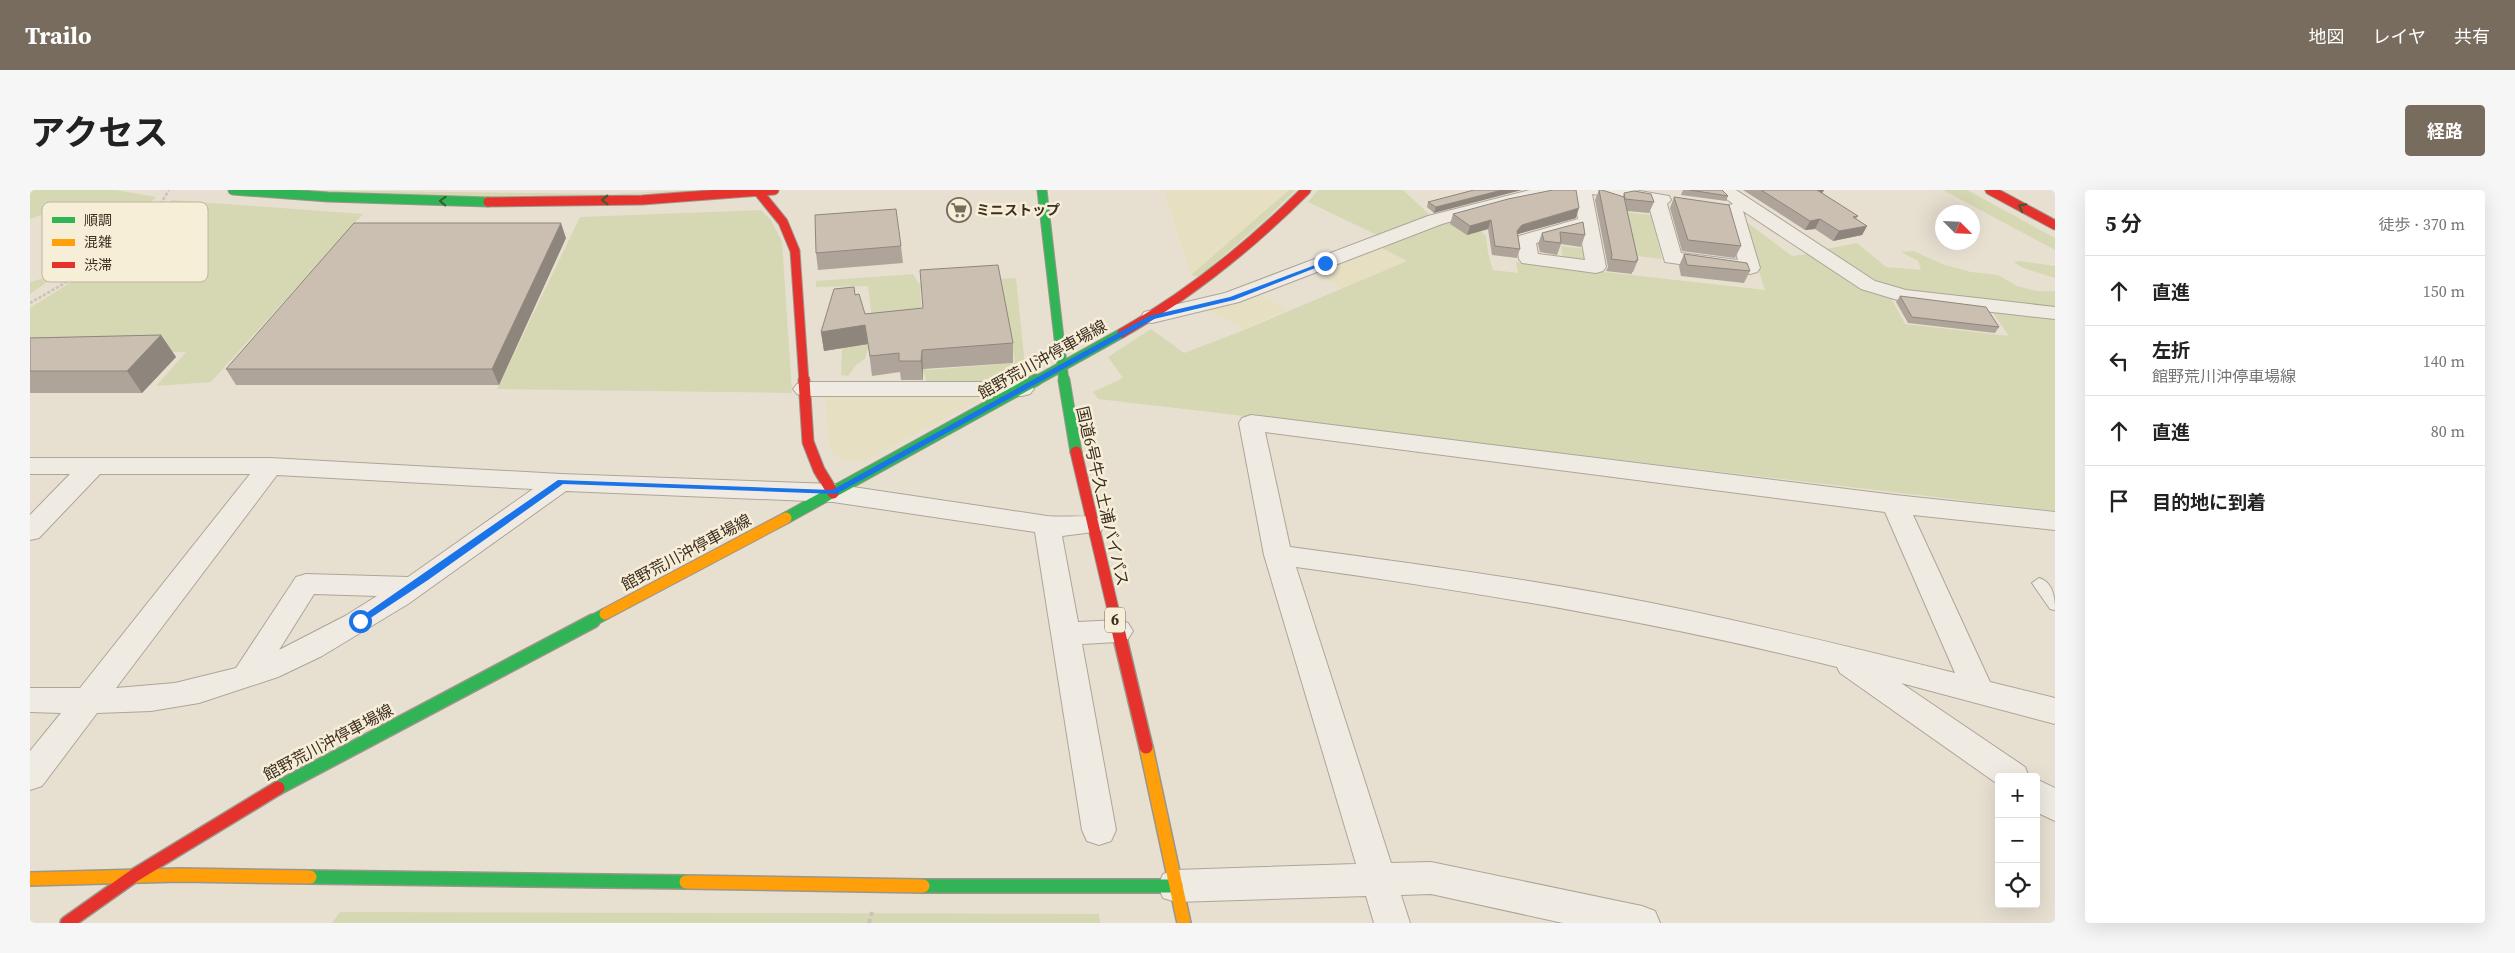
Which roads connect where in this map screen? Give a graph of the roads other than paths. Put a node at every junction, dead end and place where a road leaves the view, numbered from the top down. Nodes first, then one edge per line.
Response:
1 (233, 190) edge
2 (774, 190) edge
3 (1042, 190) edge
4 (1306, 190) edge
5 (1559, 190) edge
6 (1582, 190) edge
7 (1598, 190) edge
8 (1990, 190) edge
9 (758, 191) edge
10 (1724, 202) edge
11 (2055, 225) edge
12 (1588, 226) dead end
13 (2055, 312) edge
14 (1152, 317) junction
15 (1061, 369) junction
16 (805, 389) junction
17 (1022, 389) junction
18 (30, 466) edge
19 (93, 466) junction
20 (270, 466) junction
21 (561, 482) junction
22 (833, 493) junction
23 (1895, 504) junction
24 (2055, 521) edge
25 (1047, 525) junction
26 (1092, 525) junction
27 (30, 531) edge
28 (1278, 555) junction
29 (2039, 582) dead end
30 (411, 587) junction
31 (2055, 605) edge
32 (1118, 631) junction
33 (1066, 634) junction
34 (1835, 654) junction
35 (247, 676) junction
36 (1979, 692) junction
37 (30, 700) edge
38 (88, 700) junction
39 (2055, 711) edge
40 (2007, 773) edge
41 (30, 776) edge
42 (2040, 796) edge
43 (2055, 806) edge
44 (1099, 830) dead end
45 (135, 875) junction
46 (1379, 878) junction
47 (30, 879) edge
48 (1176, 886) junction
49 (1574, 917) edge
50 (67, 923) edge
51 (1184, 923) edge
52 (1392, 923) edge
53 (1642, 923) edge

9 -> 1 main road
2 - 9 main road
3 - 15 main road, 国道6号牛久土浦バイパス / 6
4 - 14 main road, 館野荒川沖停車場線
5 - 14 street
6 - 12 street
7 - 10 street
11 -> 8 main road
9 - 16 main road
10 - 13 street
14 - 15 main road, 館野荒川沖停車場線
15 - 17 main road, 館野荒川沖停車場線
15 - 26 main road, 国道6号牛久土浦バイパス / 6
16 - 17 street
16 - 22 main road
17 - 22 main road, 館野荒川沖停車場線
18 - 19 street
19 - 20 street
19 - 27 street
20 - 21 street
20 - 38 street
21 - 22 street
21 - 30 street
22 - 25 street
22 - 45 main road, 館野荒川沖停車場線
23 - 24 street
23 - 28 street
23 - 36 street
25 - 26 street
25 - 33 street
26 - 32 main road, 国道6号牛久土浦バイパス / 6
28 - 34 street
28 - 46 street
29 - 31 lane
30 - 35 street
30 - 35 street
32 - 33 street
32 - 48 main road, 国道6号牛久土浦バイパス / 6
33 - 44 street
34 - 36 street
34 - 40 street
35 - 38 street
36 - 39 street
37 - 38 street
38 - 41 street
42 - 43 street
45 - 47 main road
45 - 48 main road
45 - 50 main road, 館野荒川沖停車場線
46 - 48 street
46 - 49 street
46 - 52 street
48 - 51 main road, 国道6号牛久土浦バイパス / 6
49 - 53 street

